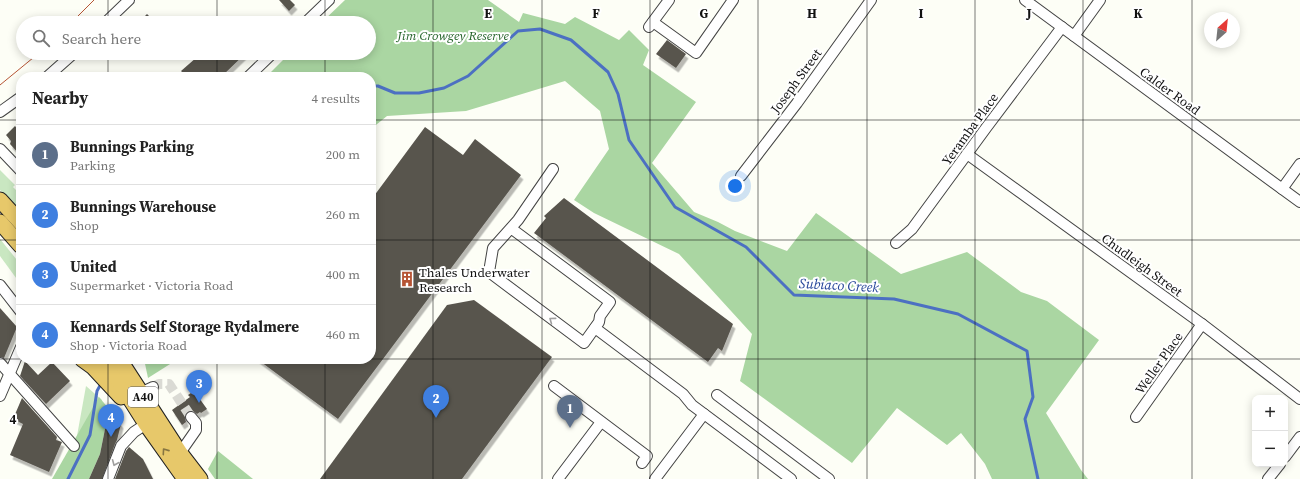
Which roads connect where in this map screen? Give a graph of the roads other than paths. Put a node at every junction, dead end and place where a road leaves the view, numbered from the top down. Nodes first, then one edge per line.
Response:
1 (129, 0) edge
2 (669, 0) edge
3 (733, 0) edge
4 (871, 0) edge
5 (1025, 0) edge
6 (1100, 0) edge
7 (323, 2) edge
8 (112, 16) edge
9 (311, 16) edge
10 (1062, 27) junction
11 (1074, 36) junction
12 (66, 60) edge
13 (266, 60) edge
14 (53, 72) edge
15 (253, 72) edge
16 (16, 101) edge
17 (0, 112) edge
18 (0, 149) edge
19 (967, 154) junction
20 (1300, 164) edge
21 (16, 166) edge
22 (553, 169) dead end
23 (741, 176) dead end
24 (1282, 189) junction
25 (0, 200) edge
26 (1300, 202) edge
27 (16, 218) edge
28 (0, 222) edge
29 (512, 229) junction
30 (16, 240) edge
31 (896, 243) dead end
32 (0, 284) edge
33 (16, 306) edge
34 (1202, 324) junction
35 (595, 328) junction
36 (16, 359) edge
37 (0, 363) edge
38 (91, 364) edge
39 (110, 364) edge
40 (10, 373) junction
41 (120, 375) edge
42 (554, 386) dead end
43 (717, 395) dead end
44 (0, 396) edge
45 (1300, 399) edge
46 (704, 414) junction
47 (191, 417) tunnel mouth
48 (1136, 418) dead end
49 (601, 422) junction
50 (146, 424) junction
51 (1300, 437) edge
52 (74, 446) dead end
53 (180, 453) junction
54 (1288, 453) edge
55 (642, 464) dead end
56 (1278, 467) edge
57 (108, 479) edge
58 (185, 479) edge
59 (200, 479) edge
60 (558, 479) edge
61 (655, 479) edge
62 (791, 479) edge
63 (829, 479) edge
64 (1268, 479) edge

1 - 8 street
2 - 3 street
4 - 23 street, Joseph Street
5 - 10 street, Calder Road
6 - 11 street
7 - 9 street
10 - 11 street, Calder Road
10 - 19 street, Yeramba Place
11 - 24 street, Calder Road
12 - 14 street
13 - 15 street
16 - 17 street
18 - 21 street
19 - 31 street, Yeramba Place
19 - 34 street, Chudleigh Street
20 - 24 street
22 - 29 street
24 - 26 street, Calder Road
25 - 27 highway
28 - 30 highway
29 - 35 street
35 -> 29 street
32 - 33 street
34 - 45 street, Chudleigh Street
34 - 48 street, Weller Place
35 - 46 street
36 - 40 street
37 - 40 street
38 - 41 highway
39 - 41 highway, A40
40 - 44 street
40 - 52 street
41 - 50 highway
41 - 53 highway, A40
42 - 49 street
43 - 63 street
46 - 61 street
46 - 62 street
47 - 53 street
49 - 55 street
49 - 60 street
50 -> 57 street
58 -> 50 highway, A40
51 - 54 street
53 - 59 highway, A40
56 - 64 street

